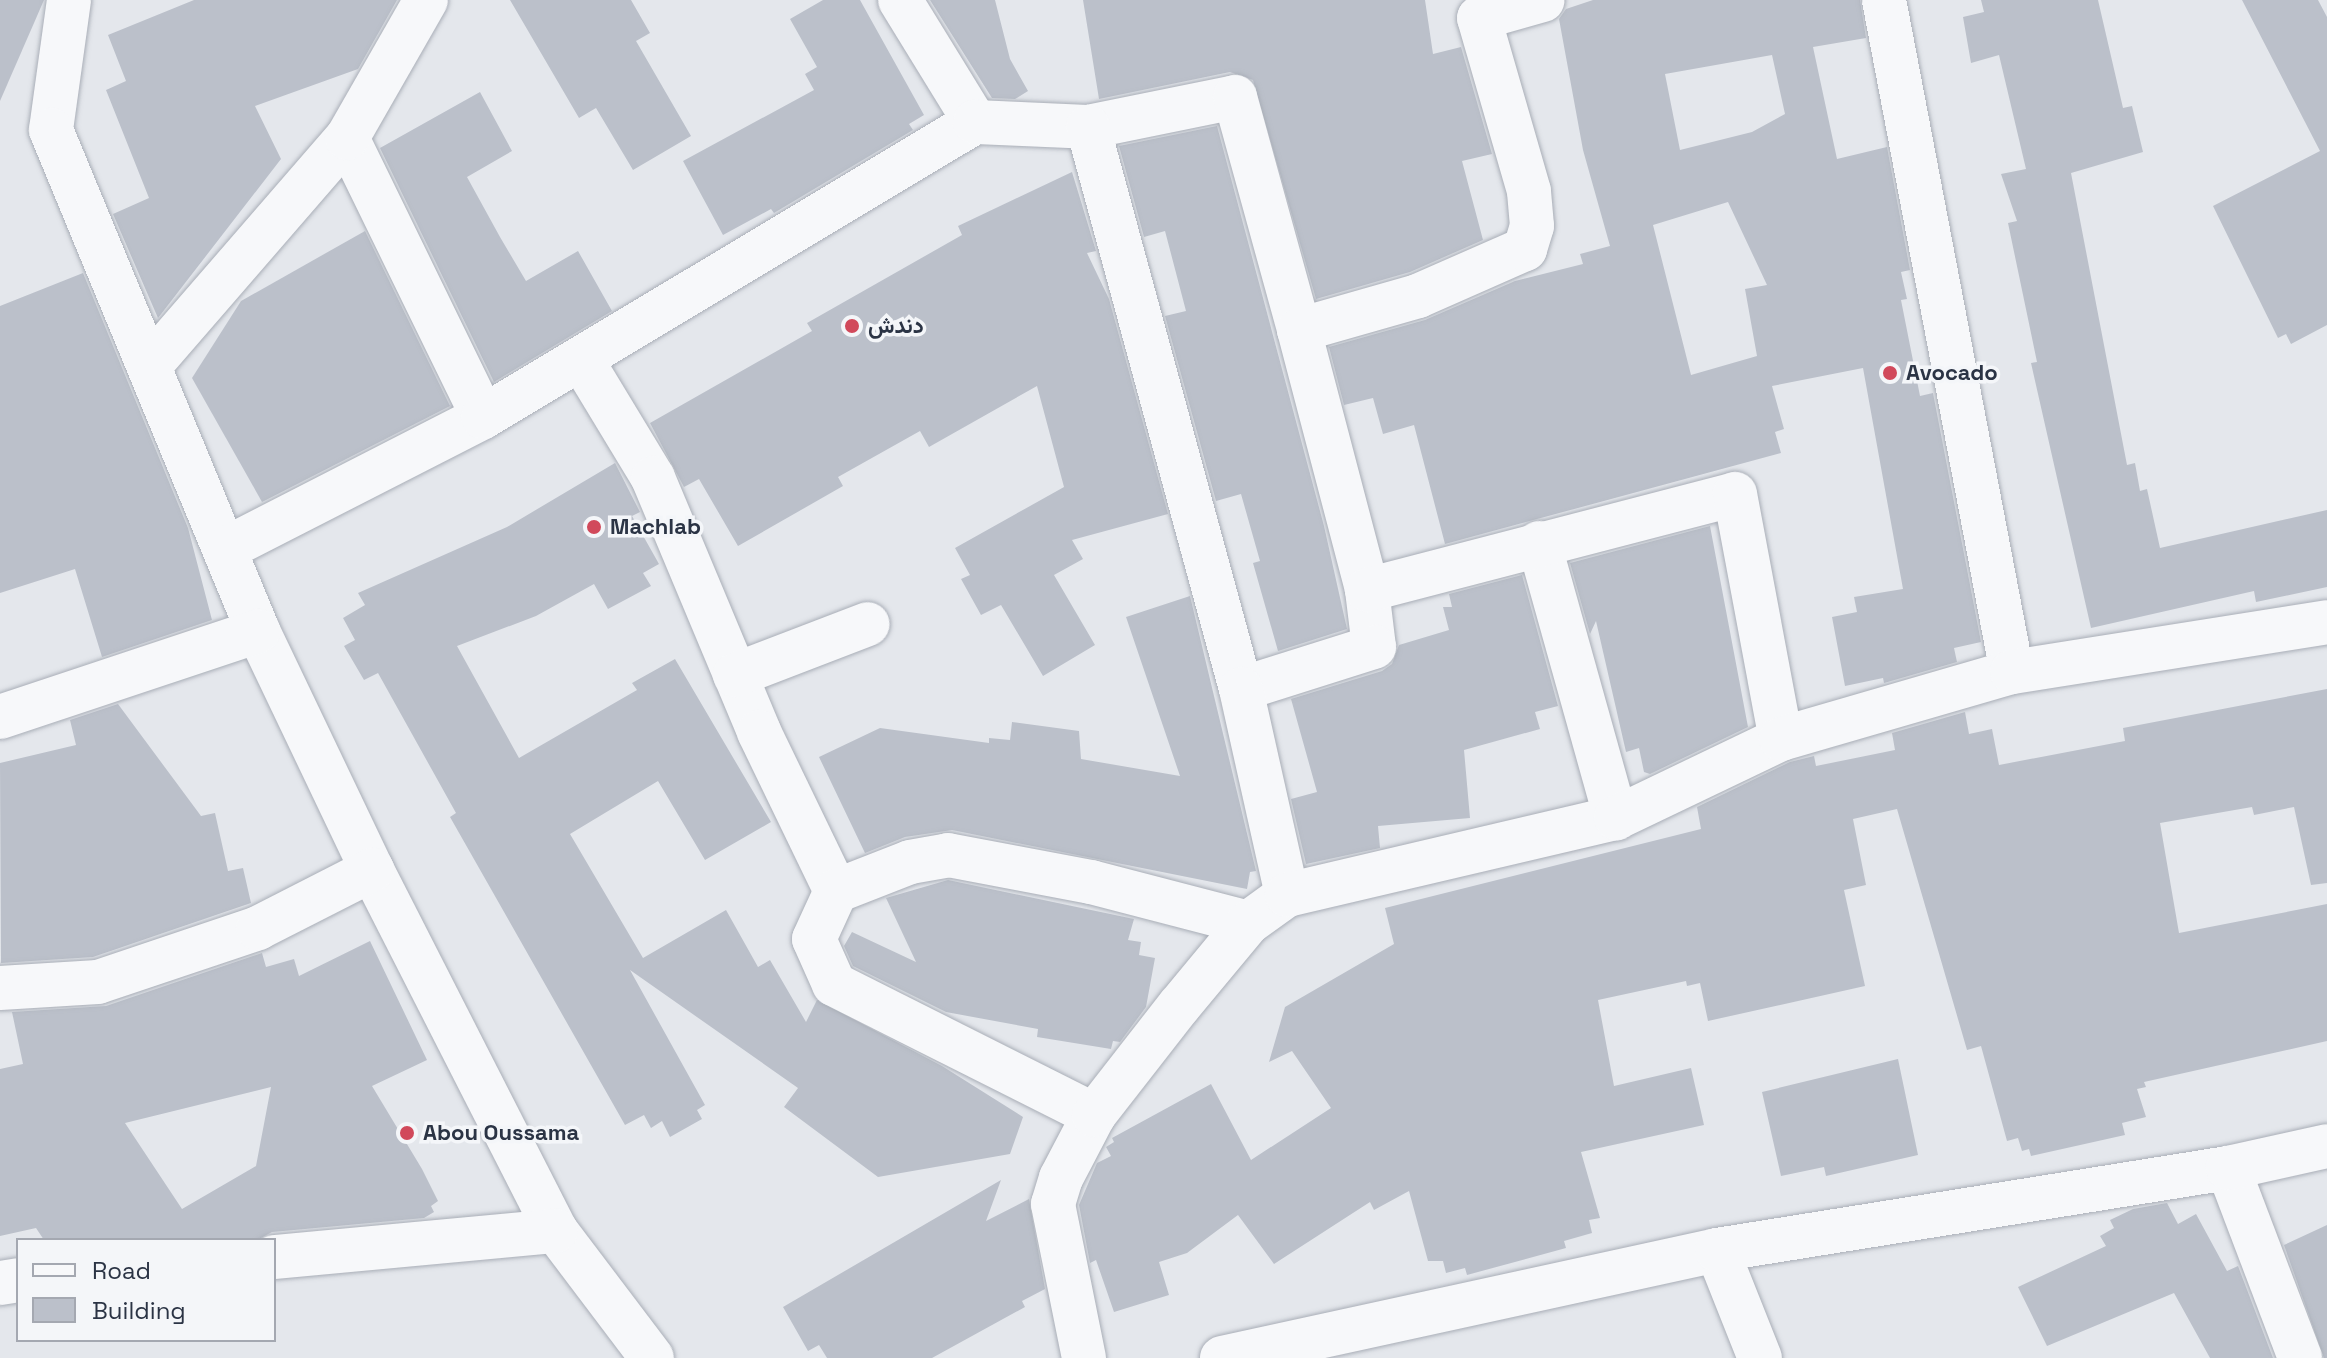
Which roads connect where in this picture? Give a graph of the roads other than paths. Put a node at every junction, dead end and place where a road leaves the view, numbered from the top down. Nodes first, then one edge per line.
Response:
1 (105, 0) edge
2 (426, 0) edge
3 (900, 0) edge
4 (1543, 0) edge
5 (1884, 0) edge
6 (66, 6) edge
7 (975, 122) junction
8 (1088, 127) junction
9 (347, 138) junction
10 (1299, 330) junction
11 (581, 359) junction
12 (151, 364) junction
13 (483, 417) junction
14 (1539, 543) junction
15 (227, 548) junction
16 (1367, 590) junction
17 (2327, 622) edge
18 (868, 624) dead end
19 (258, 631) junction
20 (2012, 672) junction
21 (735, 675) junction
22 (1241, 689) junction
23 (0, 717) edge
24 (1781, 739) junction
25 (1616, 818) junction
26 (372, 870) junction
27 (836, 891) junction
28 (1287, 895) junction
29 (1248, 923) junction
30 (0, 988) edge
31 (1094, 1115) junction
32 (2327, 1146) edge
33 (2228, 1168) junction
34 (556, 1231) junction
35 (1717, 1250) junction
36 (276, 1257) edge
37 (652, 1358) edge
38 (1084, 1358) edge
39 (1222, 1358) edge
40 (1760, 1358) edge
41 (2300, 1358) edge

1 - 6 street
2 - 9 street
3 - 7 street
4 - 10 street
5 - 20 street
6 - 12 street
7 - 8 street
7 - 11 street
8 - 10 street
8 - 22 street
9 - 12 street
9 - 13 street
10 - 16 street
11 - 13 street
11 - 21 street
12 - 15 street
13 - 15 street
14 - 16 street
14 - 24 street
14 - 25 street
15 - 19 street
16 - 22 street
17 - 20 street
18 - 21 street
19 - 23 street
19 - 26 street
20 - 24 street
21 - 27 street
22 - 28 street
24 - 25 street
25 - 28 street
26 - 30 street
26 - 34 street
27 - 29 street
27 - 31 street
28 - 29 street
29 - 31 street
31 - 38 street
32 - 33 street
33 - 35 street
33 - 41 street
34 - 36 street
34 - 37 street
35 - 39 street
35 - 40 street

